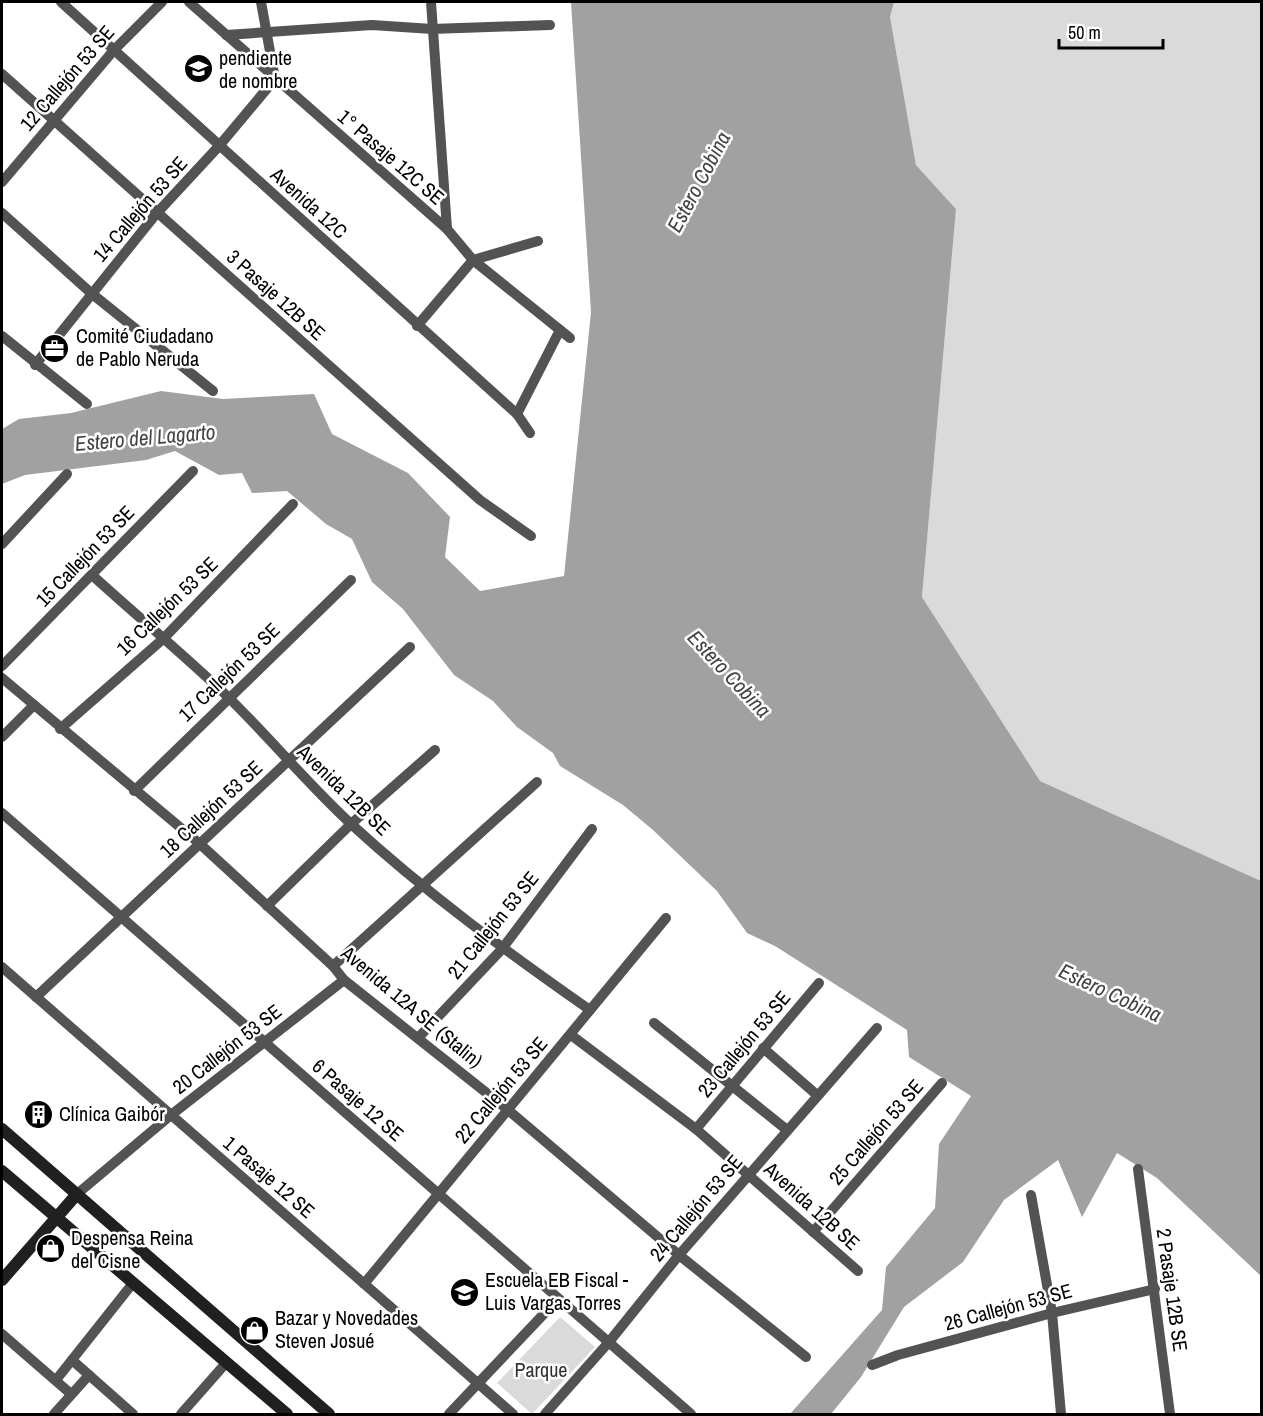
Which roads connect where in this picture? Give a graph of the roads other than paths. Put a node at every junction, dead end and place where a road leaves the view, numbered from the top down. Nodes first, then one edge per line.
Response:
1 (62, 2) edge
2 (162, 2) edge
3 (189, 2) edge
4 (261, 2) edge
5 (431, 2) edge
6 (550, 25) dead end
7 (432, 29) junction
8 (265, 33) junction
9 (226, 35) junction
10 (114, 50) junction
11 (2, 74) edge
12 (275, 79) junction
13 (53, 120) junction
14 (219, 146) junction
15 (2, 182) edge
16 (2, 213) edge
17 (156, 214) junction
18 (447, 230) junction
19 (538, 241) dead end
20 (473, 260) junction
21 (91, 293) junction
22 (417, 326) junction
23 (560, 330) junction
24 (2, 336) edge
25 (570, 338) dead end
26 (35, 364) junction
27 (213, 391) dead end
28 (87, 404) dead end
29 (517, 414) junction
30 (530, 433) dead end
31 (193, 471) dead end
32 (67, 474) dead end
33 (294, 504) dead end
34 (531, 536) dead end
35 (2, 544) edge
36 (92, 575) junction
37 (351, 580) dead end
38 (163, 639) junction
39 (410, 647) dead end
40 (2, 666) edge
41 (2, 678) edge
42 (228, 697) junction
43 (34, 705) junction
44 (60, 729) junction
45 (2, 737) edge
46 (435, 750) dead end
47 (288, 762) junction
48 (537, 782) dead end
49 (134, 791) junction
50 (2, 813) edge
51 (351, 824) junction
52 (591, 829) dead end
53 (200, 844) junction
54 (423, 886) junction
55 (267, 906) junction
56 (121, 918) junction
57 (666, 918) dead end
58 (502, 949) junction
59 (333, 966) junction
60 (2, 967) edge
61 (344, 980) junction
62 (819, 984) dead end
63 (36, 997) junction
64 (590, 1010) junction
65 (654, 1023) dead end
66 (877, 1028) dead end
67 (571, 1035) junction
68 (418, 1038) junction
69 (265, 1043) junction
70 (762, 1048) junction
71 (942, 1083) dead end
72 (730, 1086) junction
73 (817, 1095) junction
74 (507, 1109) junction
75 (171, 1115) junction
76 (2, 1129) edge
77 (696, 1129) junction
78 (787, 1130) junction
79 (1138, 1170) dead end
80 (2, 1171) edge
81 (749, 1174) junction
82 (77, 1194) junction
83 (439, 1194) junction
84 (1032, 1195) dead end
85 (56, 1217) junction
86 (813, 1232) junction
87 (679, 1255) junction
88 (858, 1271) dead end
89 (2, 1280) edge
90 (132, 1282) junction
91 (364, 1284) junction
92 (1155, 1289) junction
93 (558, 1299) junction
94 (1052, 1313) junction
95 (2, 1334) edge
96 (609, 1342) junction
97 (806, 1357) dead end
98 (72, 1360) junction
99 (226, 1363) junction
100 (872, 1365) dead end
101 (89, 1375) junction
102 (56, 1380) junction
103 (478, 1384) junction
104 (71, 1394) junction
105 (54, 1414) edge
106 (133, 1414) edge
107 (180, 1414) edge
108 (287, 1414) edge
109 (329, 1414) edge
110 (449, 1414) edge
111 (513, 1414) edge
112 (545, 1414) edge
113 (692, 1414) edge
114 (1061, 1414) edge
115 (1170, 1414) edge

1 - 10 street, Avenida 12C
2 - 10 street, 12 Callejón 53 SE
3 - 9 street, 1° Pasaje 12C SE
4 - 8 street
5 - 7 street
6 - 7 street
7 - 8 street
7 - 18 street
8 - 9 street
8 - 12 street
9 - 12 street, 1° Pasaje 12C SE
10 - 13 street, 12 Callejón 53 SE
10 - 14 street, Avenida 12C
11 - 13 street, 3 Pasaje 12B SE
12 - 14 street, 14 Callejón 53 SE
12 - 18 street, 1° Pasaje 12C SE
13 - 15 street, 12 Callejón 53 SE
13 - 17 street, 3 Pasaje 12B SE
14 - 17 street, 14 Callejón 53 SE
14 - 22 street, Avenida 12C
16 - 21 street
17 - 21 street, 14 Callejón 53 SE
17 - 34 street, 3 Pasaje 12B SE
18 - 20 street, 1° Pasaje 12C SE
19 - 20 street
20 - 22 street
20 - 23 street, 1° Pasaje 12C SE
21 - 26 street, 14 Callejón 53 SE
21 - 27 street
22 - 29 street, Avenida 12C
23 - 25 street, 1° Pasaje 12C SE
23 - 29 street
24 - 26 street
26 - 28 street
29 - 30 street, Avenida 12C
31 - 36 street, 15 Callejón 53 SE
32 - 35 street
33 - 38 street, 16 Callejón 53 SE
36 - 38 street, Avenida 12B SE
36 - 40 street, 15 Callejón 53 SE
37 - 42 street, 17 Callejón 53 SE
38 - 42 street, Avenida 12B SE
38 - 44 street, 16 Callejón 53 SE
39 - 47 street, 18 Callejón 53 SE
41 - 43 street, Avenida 12A SE (Stalin)
42 - 47 street, Avenida 12B SE
42 - 49 street, 17 Callejón 53 SE
43 - 44 street, Avenida 12A SE (Stalin)
43 - 45 street
44 - 49 street, Avenida 12A SE (Stalin)
46 - 51 street
47 - 51 street, Avenida 12B SE
47 - 53 street, 18 Callejón 53 SE
48 - 54 street
49 - 53 street, Avenida 12A SE (Stalin)
50 - 56 street, 6 Pasaje 12 SE
51 - 54 street, Avenida 12B SE
51 - 55 street
52 - 58 street, 21 Callejón 53 SE
53 - 55 street, Avenida 12A SE (Stalin)
53 - 56 street, 18 Callejón 53 SE
54 - 58 street, Avenida 12B SE
54 - 59 street
55 - 59 street, Avenida 12A SE (Stalin)
56 - 63 street, 18 Callejón 53 SE
56 - 69 street, 6 Pasaje 12 SE
57 - 64 street, 22 Callejón 53 SE
58 - 64 street, Avenida 12B SE
58 - 68 street, 21 Callejón 53 SE
59 - 61 street, Avenida 12A SE (Stalin)
60 - 63 street, 1 Pasaje 12 SE
61 - 68 street, Avenida 12A SE (Stalin)
61 - 69 street, 20 Callejón 53 SE
62 - 70 street, 23 Callejón 53 SE
63 - 75 street, 1 Pasaje 12 SE
64 - 67 street, 22 Callejón 53 SE
65 - 72 street
66 - 73 street, 24 Callejón 53 SE
67 - 74 street, 22 Callejón 53 SE
67 - 77 street, Avenida 12B SE
68 - 74 street, Avenida 12A SE (Stalin)
69 - 75 street, 20 Callejón 53 SE
69 - 83 street, 6 Pasaje 12 SE
70 - 72 street, 23 Callejón 53 SE
70 - 73 street
71 - 86 street, 25 Callejón 53 SE
72 - 77 street, 23 Callejón 53 SE
72 - 78 street
73 - 78 street, 24 Callejón 53 SE
74 - 83 street, 22 Callejón 53 SE
74 - 87 street, Avenida 12A SE (Stalin)
75 - 82 street, 20 Callejón 53 SE
75 - 91 street, 1 Pasaje 12 SE
76 - 82 main road
77 - 81 street, Avenida 12B SE
78 - 81 street, 24 Callejón 53 SE
79 - 92 street, 2 Pasaje 12B SE
80 - 85 main road
81 - 86 street, Avenida 12B SE
81 - 87 street, 24 Callejón 53 SE
82 - 85 main road
82 - 109 main road
83 - 91 street, 22 Callejón 53 SE
83 - 93 street, 6 Pasaje 12 SE
84 - 94 street
85 - 89 main road
85 - 90 main road
86 - 88 street, Avenida 12B SE
87 - 96 street, 24 Callejón 53 SE
87 - 97 street, Avenida 12A SE (Stalin)
90 - 98 street
90 - 99 main road
91 - 103 street, 1 Pasaje 12 SE
92 - 94 street, 26 Callejón 53 SE
92 - 115 street, 2 Pasaje 12B SE
93 - 96 street, 6 Pasaje 12 SE
93 - 103 street
94 - 100 street, 26 Callejón 53 SE
94 - 114 street
95 - 102 street
96 - 112 street, 24 Callejón 53 SE
96 - 113 street, 6 Pasaje 12 SE
98 - 101 street
98 - 102 street
99 - 107 street
99 - 108 main road
101 - 104 street
101 - 106 street
102 - 104 street
103 - 110 street
103 - 111 street, 1 Pasaje 12 SE
104 - 105 street

